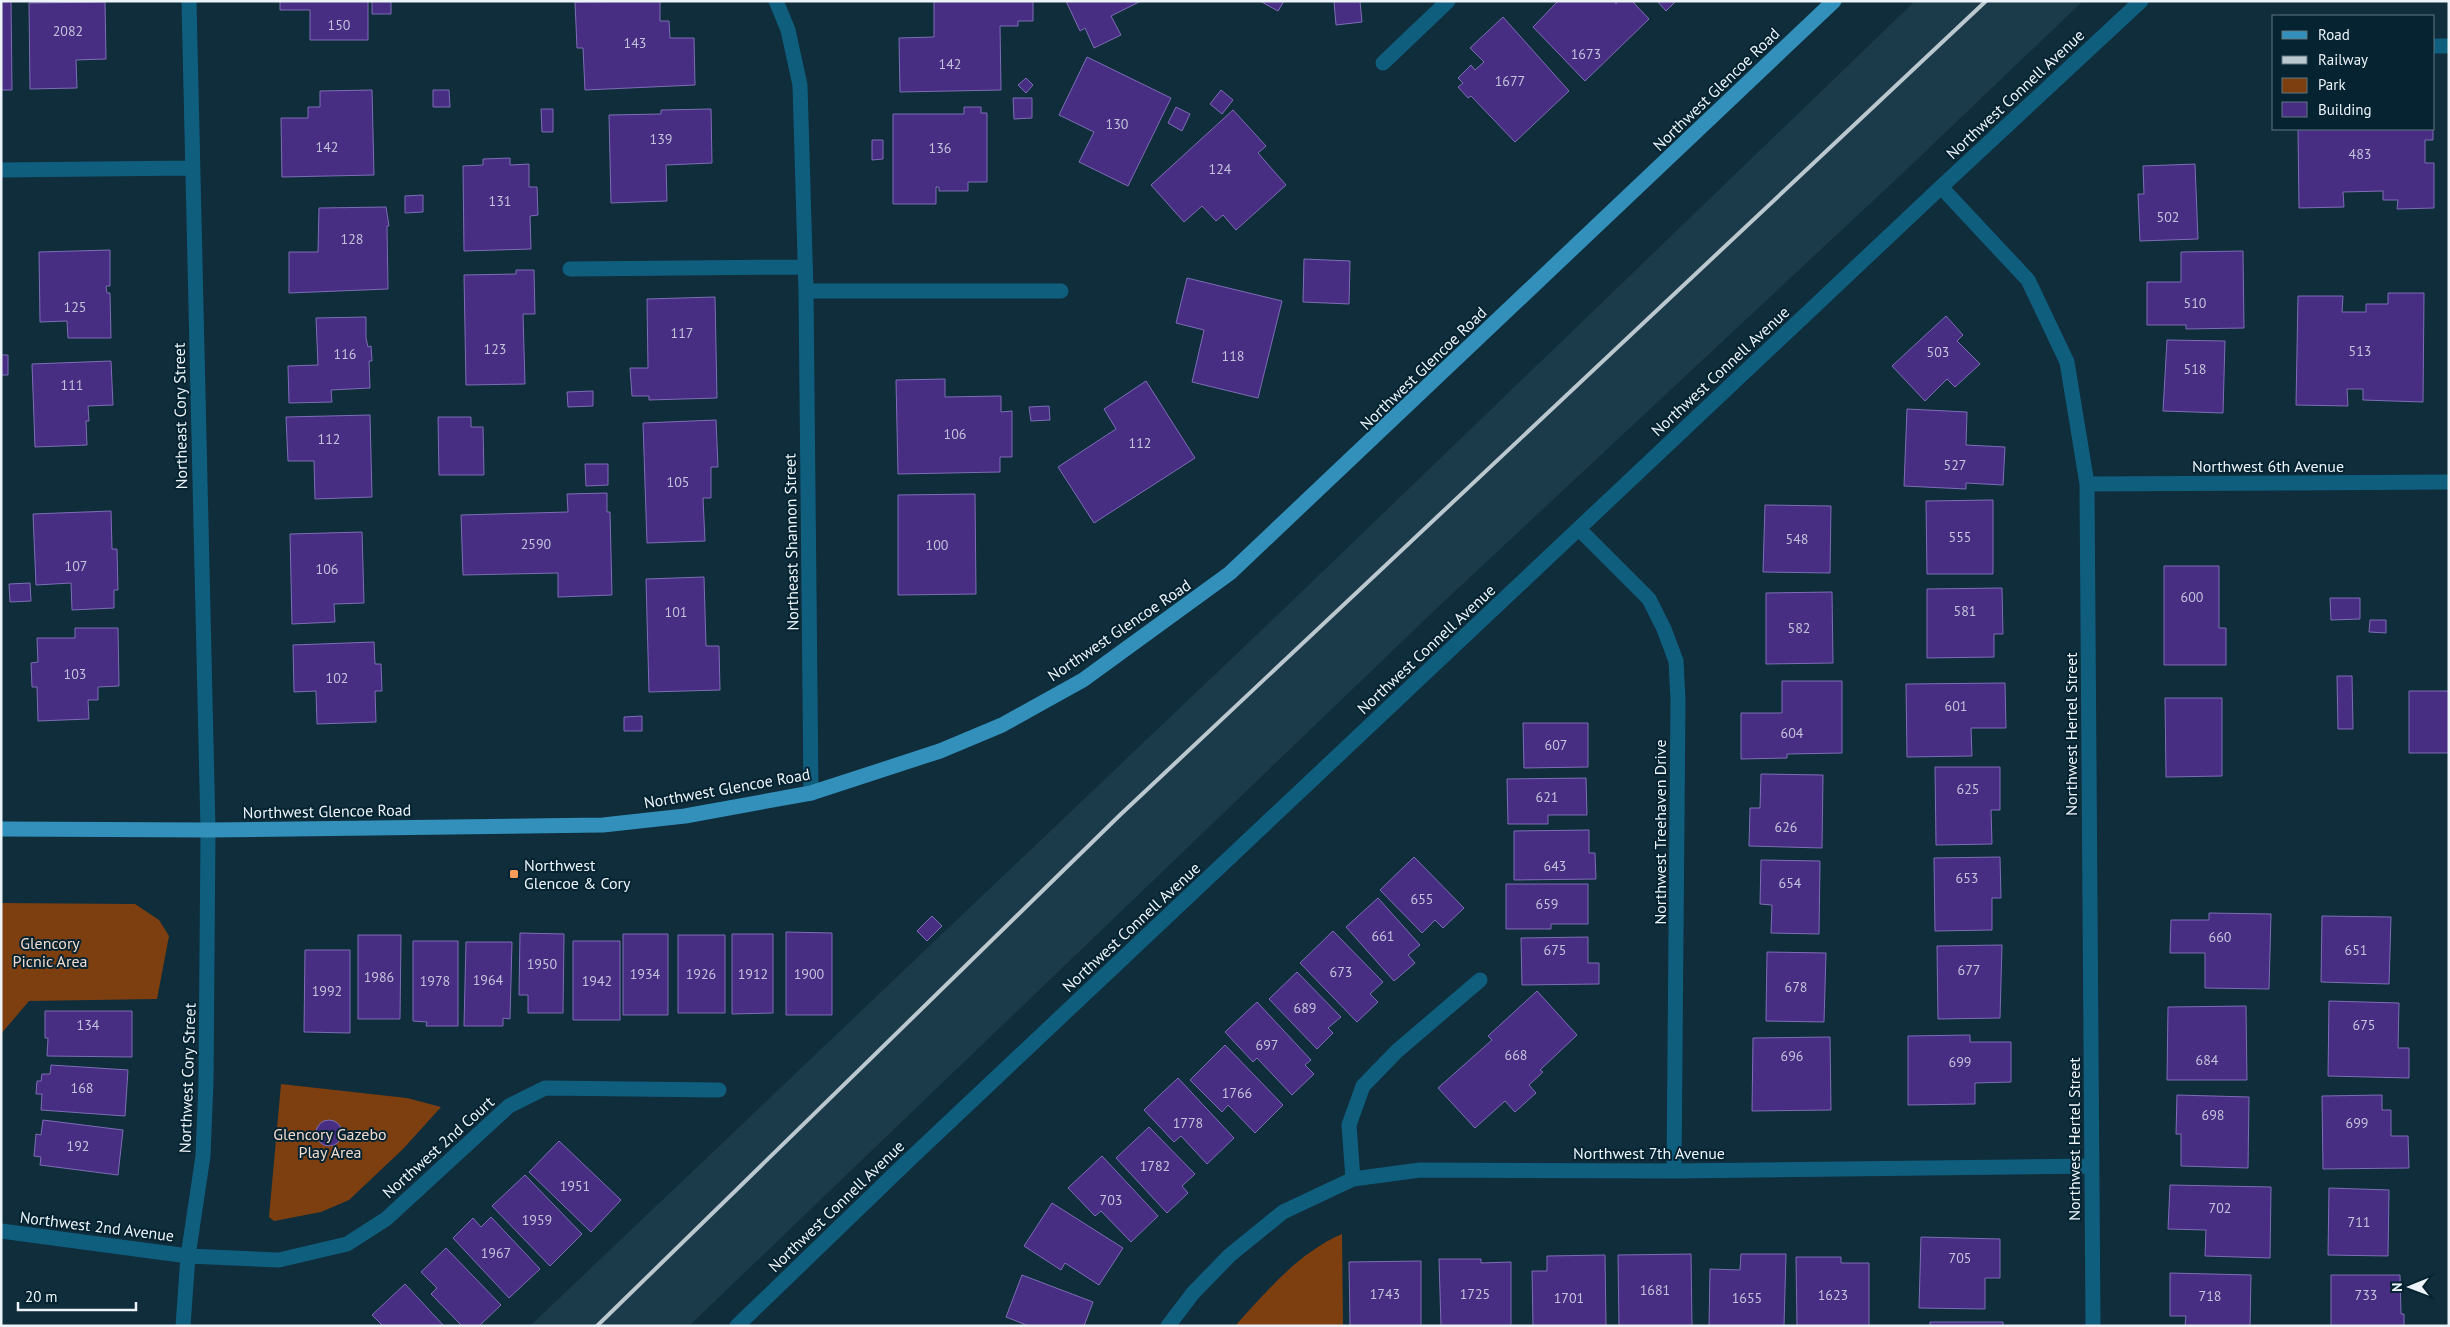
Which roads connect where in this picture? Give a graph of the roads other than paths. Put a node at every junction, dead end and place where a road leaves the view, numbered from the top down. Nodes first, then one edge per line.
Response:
1 (189, 1) edge
2 (776, 1) edge
3 (1448, 1) edge
4 (1834, 1) edge
5 (2141, 1) edge
6 (2435, 46) edge
7 (2449, 46) edge
8 (1383, 63) dead end
9 (192, 168) junction
10 (1, 170) edge
11 (1941, 187) junction
12 (805, 267) junction
13 (570, 269) dead end
14 (1061, 291) dead end
15 (806, 292) junction
16 (2449, 482) edge
17 (2087, 484) junction
18 (1579, 529) junction
19 (812, 793) junction
20 (1, 829) edge
21 (208, 830) junction
22 (1480, 980) dead end
23 (719, 1090) dead end
24 (2092, 1166) junction
25 (1674, 1171) junction
26 (1353, 1179) junction
27 (1, 1231) edge
28 (188, 1256) junction
29 (183, 1326) edge
30 (737, 1326) edge
31 (1168, 1326) edge
32 (2092, 1326) edge

1 - 9 street, Northeast Cory Street
2 - 12 street, Northeast Shannon Street
3 - 8 street
4 - 19 main road, Northwest Glencoe Road
5 - 11 street, Northwest Connell Avenue
6 - 7 street
9 - 10 street
9 - 21 street, Northeast Cory Street
11 - 17 street, Northwest Hertel Street
11 - 18 street, Northwest Connell Avenue
12 - 13 street
12 - 15 street, Northeast Shannon Street
14 - 15 street
15 - 19 street, Northeast Shannon Street
16 - 17 street, Northwest 6th Avenue
17 - 24 street, Northwest Hertel Street
18 - 25 street, Northwest Treehaven Drive
18 - 30 street, Northwest Connell Avenue
19 - 21 main road, Northwest Glencoe Road
20 - 21 main road, Northwest Glencoe Road
21 - 28 street, Northwest Cory Street
22 - 26 street
23 - 28 street, Northwest 2nd Court
24 - 25 street, Northwest 7th Avenue
24 - 32 street, Northwest Hertel Street
25 - 26 street, Northwest 7th Avenue
26 - 31 street, Northwest 7th Avenue
27 - 28 street, Northwest 2nd Avenue
28 - 29 street, Northwest Cory Street

